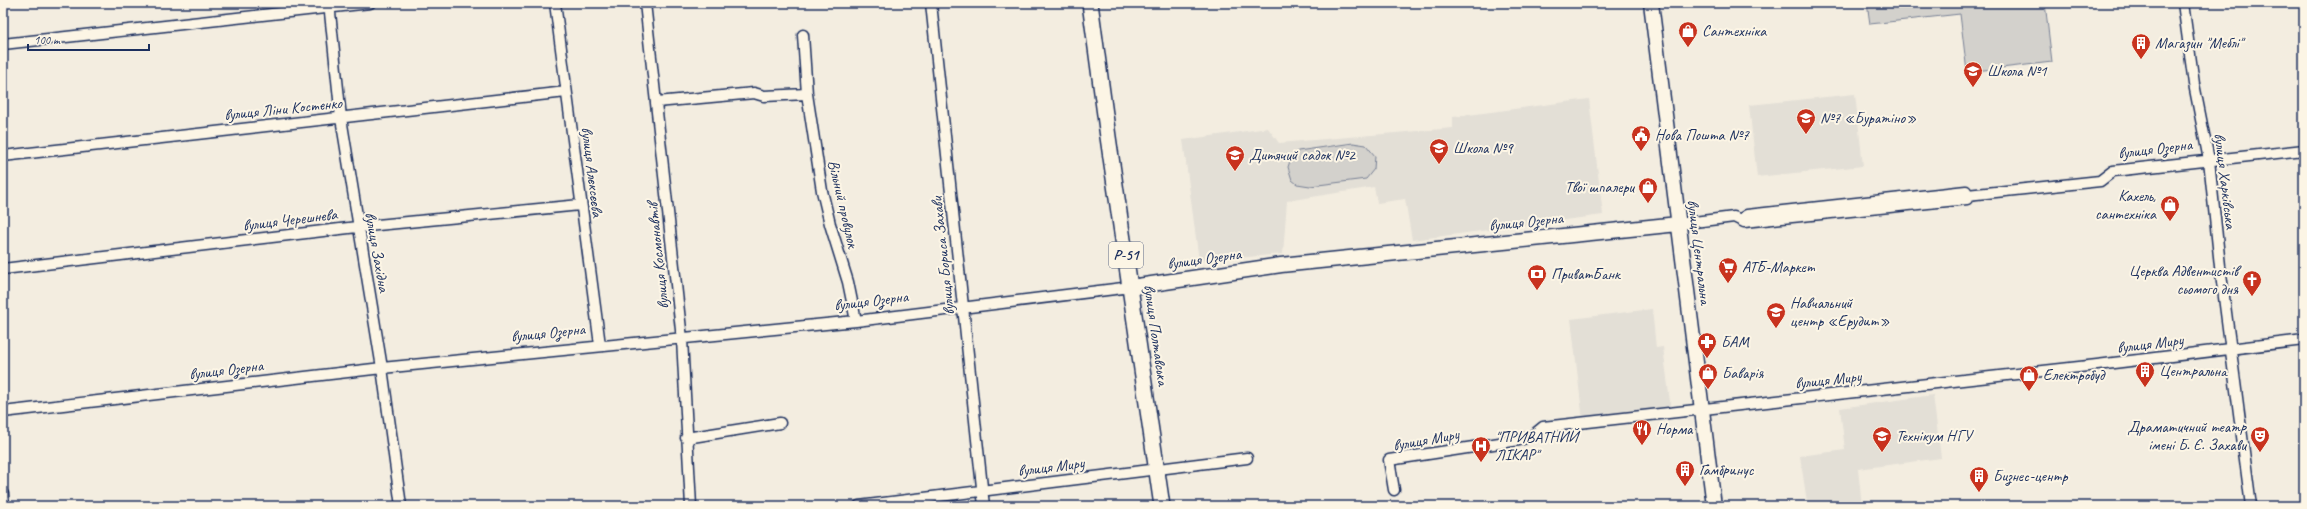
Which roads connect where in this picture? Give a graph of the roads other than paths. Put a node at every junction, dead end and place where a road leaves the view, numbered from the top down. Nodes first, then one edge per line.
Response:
1 (370, 3) edge
2 (555, 3) edge
3 (645, 3) edge
4 (931, 3) edge
5 (1090, 3) edge
6 (1652, 3) edge
7 (2182, 3) edge
8 (329, 6) edge
9 (803, 35) dead end
10 (3, 44) edge
11 (566, 92) junction
12 (807, 94) junction
13 (657, 102) junction
14 (341, 118) junction
15 (2304, 150) edge
16 (3, 156) edge
17 (2209, 160) junction
18 (580, 205) junction
19 (1678, 224) junction
20 (357, 227) junction
21 (3, 269) edge
22 (1131, 287) junction
23 (964, 307) junction
24 (856, 321) junction
25 (682, 339) junction
26 (2304, 340) edge
27 (600, 345) junction
28 (2232, 349) junction
29 (382, 368) junction
30 (1703, 408) junction
31 (3, 412) edge
32 (780, 423) dead end
33 (686, 438) junction
34 (1247, 458) dead end
35 (1157, 469) junction
36 (1394, 490) dead end
37 (983, 491) junction
38 (3, 494) edge
39 (4, 506) edge
40 (401, 506) edge
41 (691, 506) edge
42 (859, 506) edge
43 (984, 506) edge
44 (1162, 506) edge
45 (1714, 506) edge
46 (2251, 506) edge

1 - 8 street
2 - 11 street, вулиця Алєксєєва
3 - 13 street, вулиця Космонавтів
4 - 23 street, вулиця Бориса Захави
5 - 22 main road, вулиця Полтавська / Р-51
6 - 19 street, вулиця Центральна
7 - 17 street, вулиця Харківська
8 - 10 street
8 - 14 street, вулиця Західна
9 - 12 street, Вільний провулок
11 - 14 street, вулиця Ліни Костенко
11 - 18 street, вулиця Алєксєєва
12 - 13 street
12 - 24 street, Вільний провулок
13 - 25 street, вулиця Космонавтів
14 - 16 street, вулиця Ліни Костенко
14 - 20 street, вулиця Західна
15 - 17 street, вулиця Озерна
17 - 19 street, вулиця Озерна
17 - 28 street, вулиця Харківська
18 - 20 street, вулиця Черешнева
18 - 27 street, вулиця Алєксєєва
19 - 22 street, вулиця Озерна
19 - 30 street, вулиця Центральна
20 - 21 street, вулиця Черешнева
20 - 29 street, вулиця Західна
22 - 23 street, вулиця Озерна
22 - 35 main road, вулиця Полтавська / Р-51
23 - 24 street, вулиця Озерна
23 - 37 street, вулиця Бориса Захави
24 - 25 street, вулиця Озерна
25 - 27 street, вулиця Озерна
25 - 33 street, вулиця Космонавтів
26 - 28 street, вулиця Миру
27 - 29 street, вулиця Озерна
28 - 30 street, вулиця Миру
28 - 46 street, вулиця Харківська
29 - 31 street, вулиця Озерна
29 - 40 street, вулиця Західна
30 - 36 street, вулиця Миру
30 - 45 street, вулиця Центральна
32 - 33 street
33 - 41 street, вулиця Космонавтів
34 - 35 street, вулиця Миру
35 - 37 street, вулиця Миру
35 - 44 main road, вулиця Полтавська / Р-51
37 - 42 street, вулиця Миру
37 - 43 street, вулиця Бориса Захави
38 - 39 street

